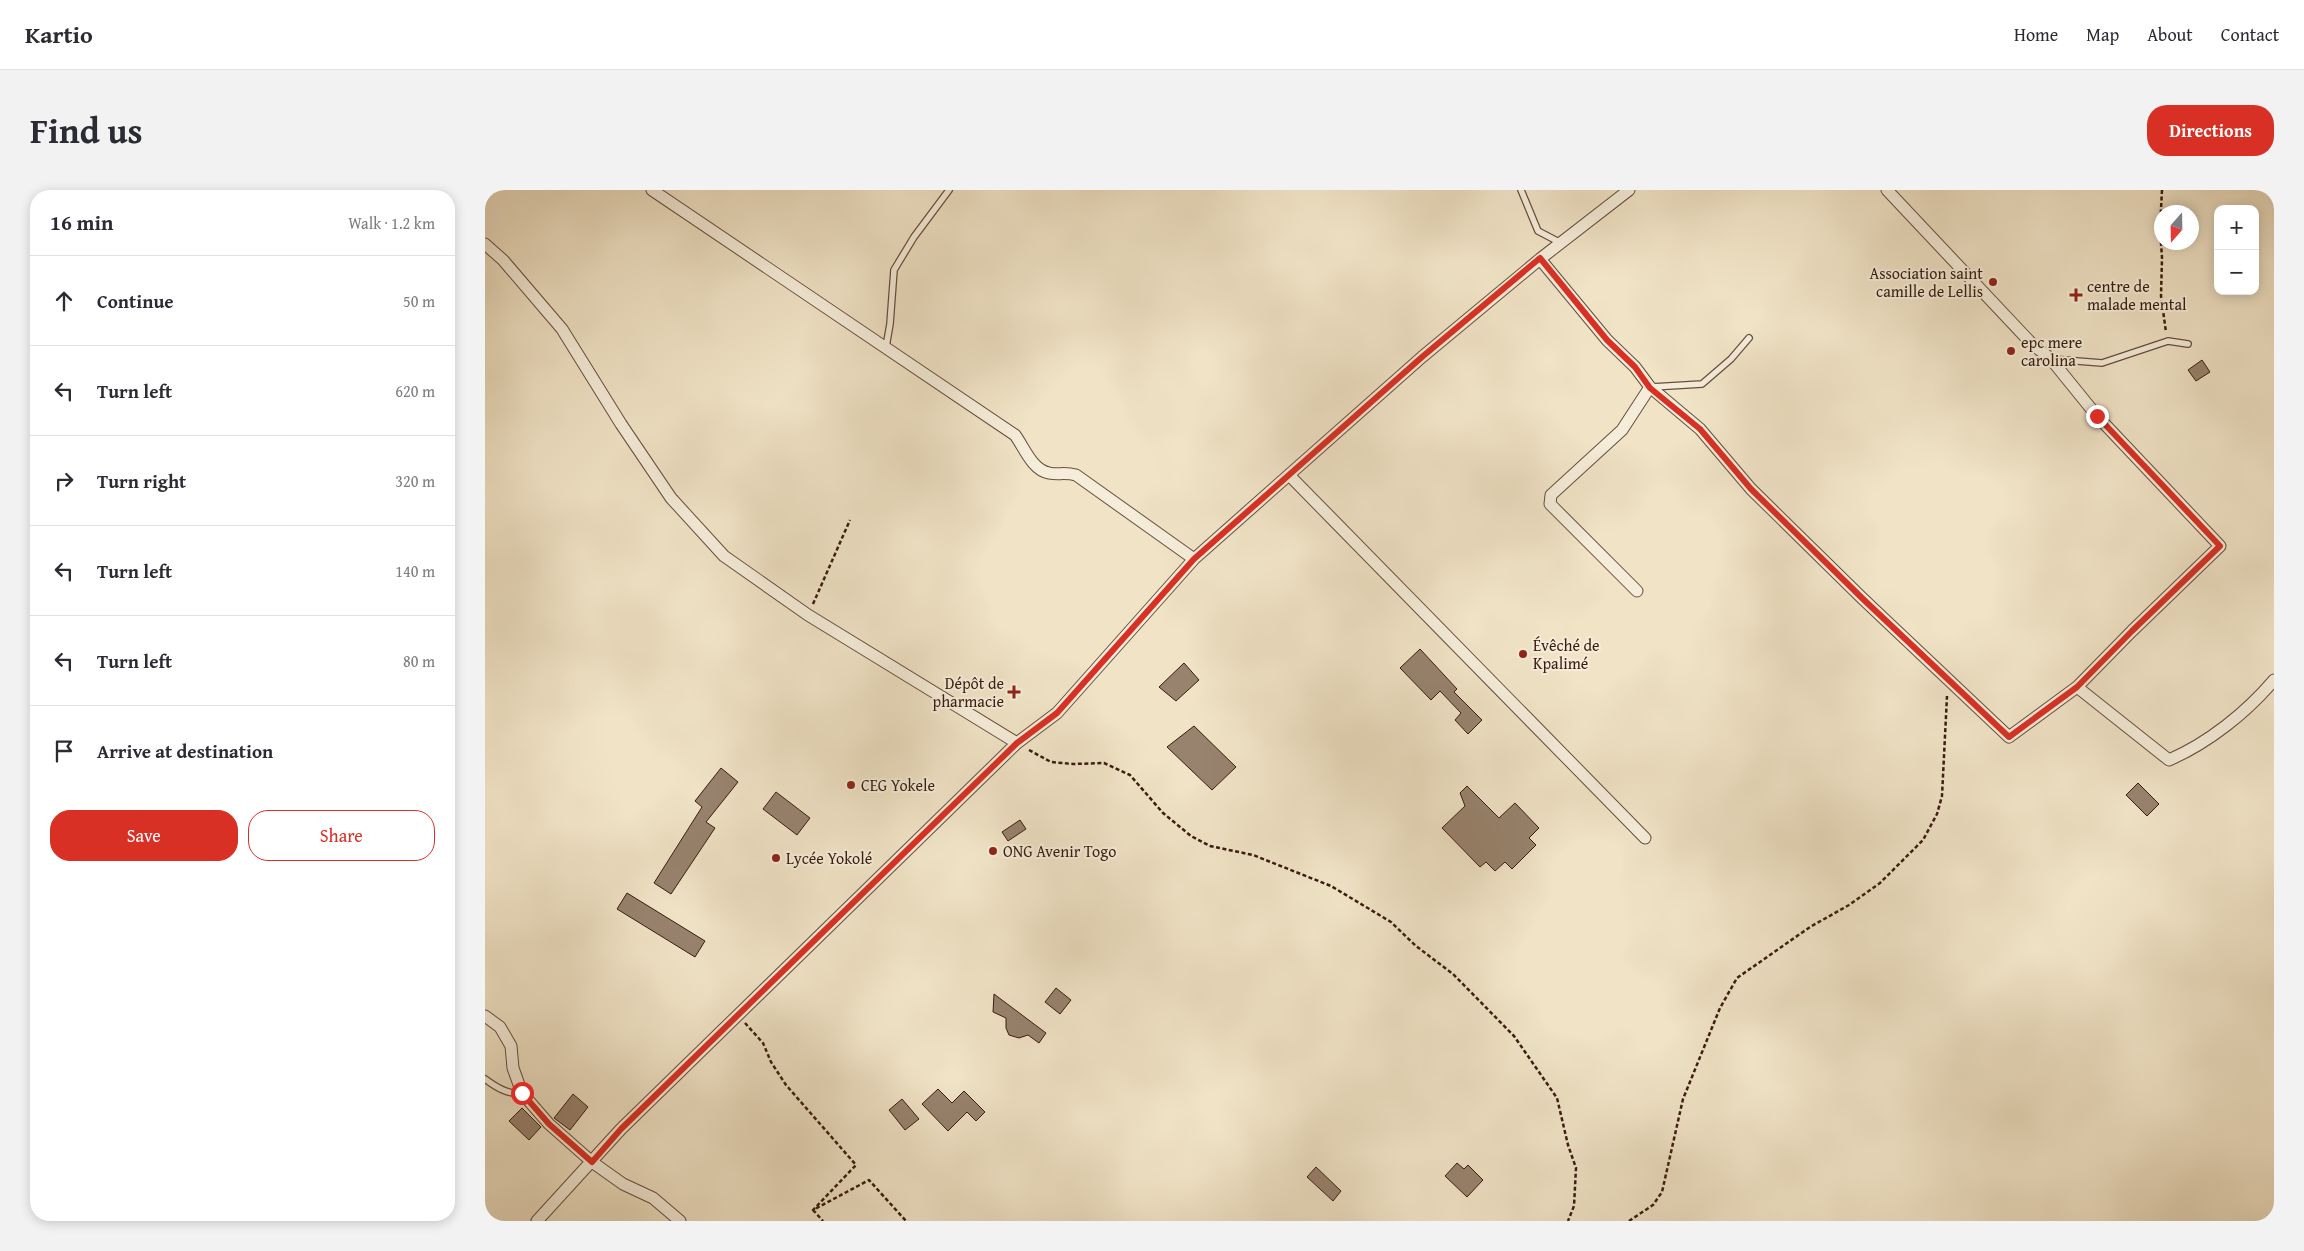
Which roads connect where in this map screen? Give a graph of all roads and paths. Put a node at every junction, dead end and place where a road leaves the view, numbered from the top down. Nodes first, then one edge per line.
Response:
1 (652, 190) edge
2 (949, 190) edge
3 (1521, 190) edge
4 (1629, 190) edge
5 (1887, 190) edge
6 (2162, 190) edge
7 (1561, 243) junction
8 (485, 244) edge
9 (1540, 258) junction
10 (1749, 338) dead end
11 (2168, 341) junction
12 (2188, 344) dead end
13 (886, 346) junction
14 (2050, 358) junction
15 (1650, 388) junction
16 (1289, 475) junction
17 (850, 520) dead end
18 (1194, 559) junction
19 (1637, 591) dead end
20 (808, 614) junction
21 (2274, 680) edge
22 (2077, 687) junction
23 (1943, 688) dead end
24 (1017, 743) junction
25 (1645, 838) dead end
26 (485, 1016) edge
27 (739, 1016) junction
28 (485, 1079) edge
29 (522, 1093) junction
30 (592, 1162) junction
31 (813, 1210) junction
32 (537, 1221) edge
33 (680, 1221) edge
34 (823, 1221) edge
35 (906, 1221) edge
36 (1568, 1221) edge
37 (1629, 1221) edge

1 - 13 street
2 - 13 lane
3 - 7 lane
4 - 7 street
5 - 14 street
6 - 11 path
7 - 9 street
8 - 20 street
9 - 15 street
9 - 16 street
10 - 15 lane
11 - 12 lane
11 - 14 lane
13 - 18 street
14 - 22 street
15 - 19 street
15 - 22 street
16 - 18 street
16 - 25 street
17 - 20 path
18 - 24 street
20 - 24 street
21 - 22 street
23 - 37 path
24 - 27 street
24 - 36 path
26 - 29 street
27 - 30 street
27 - 31 path
28 - 29 lane
29 - 30 street
30 - 32 street
30 - 33 street
31 - 34 path
31 - 35 path

